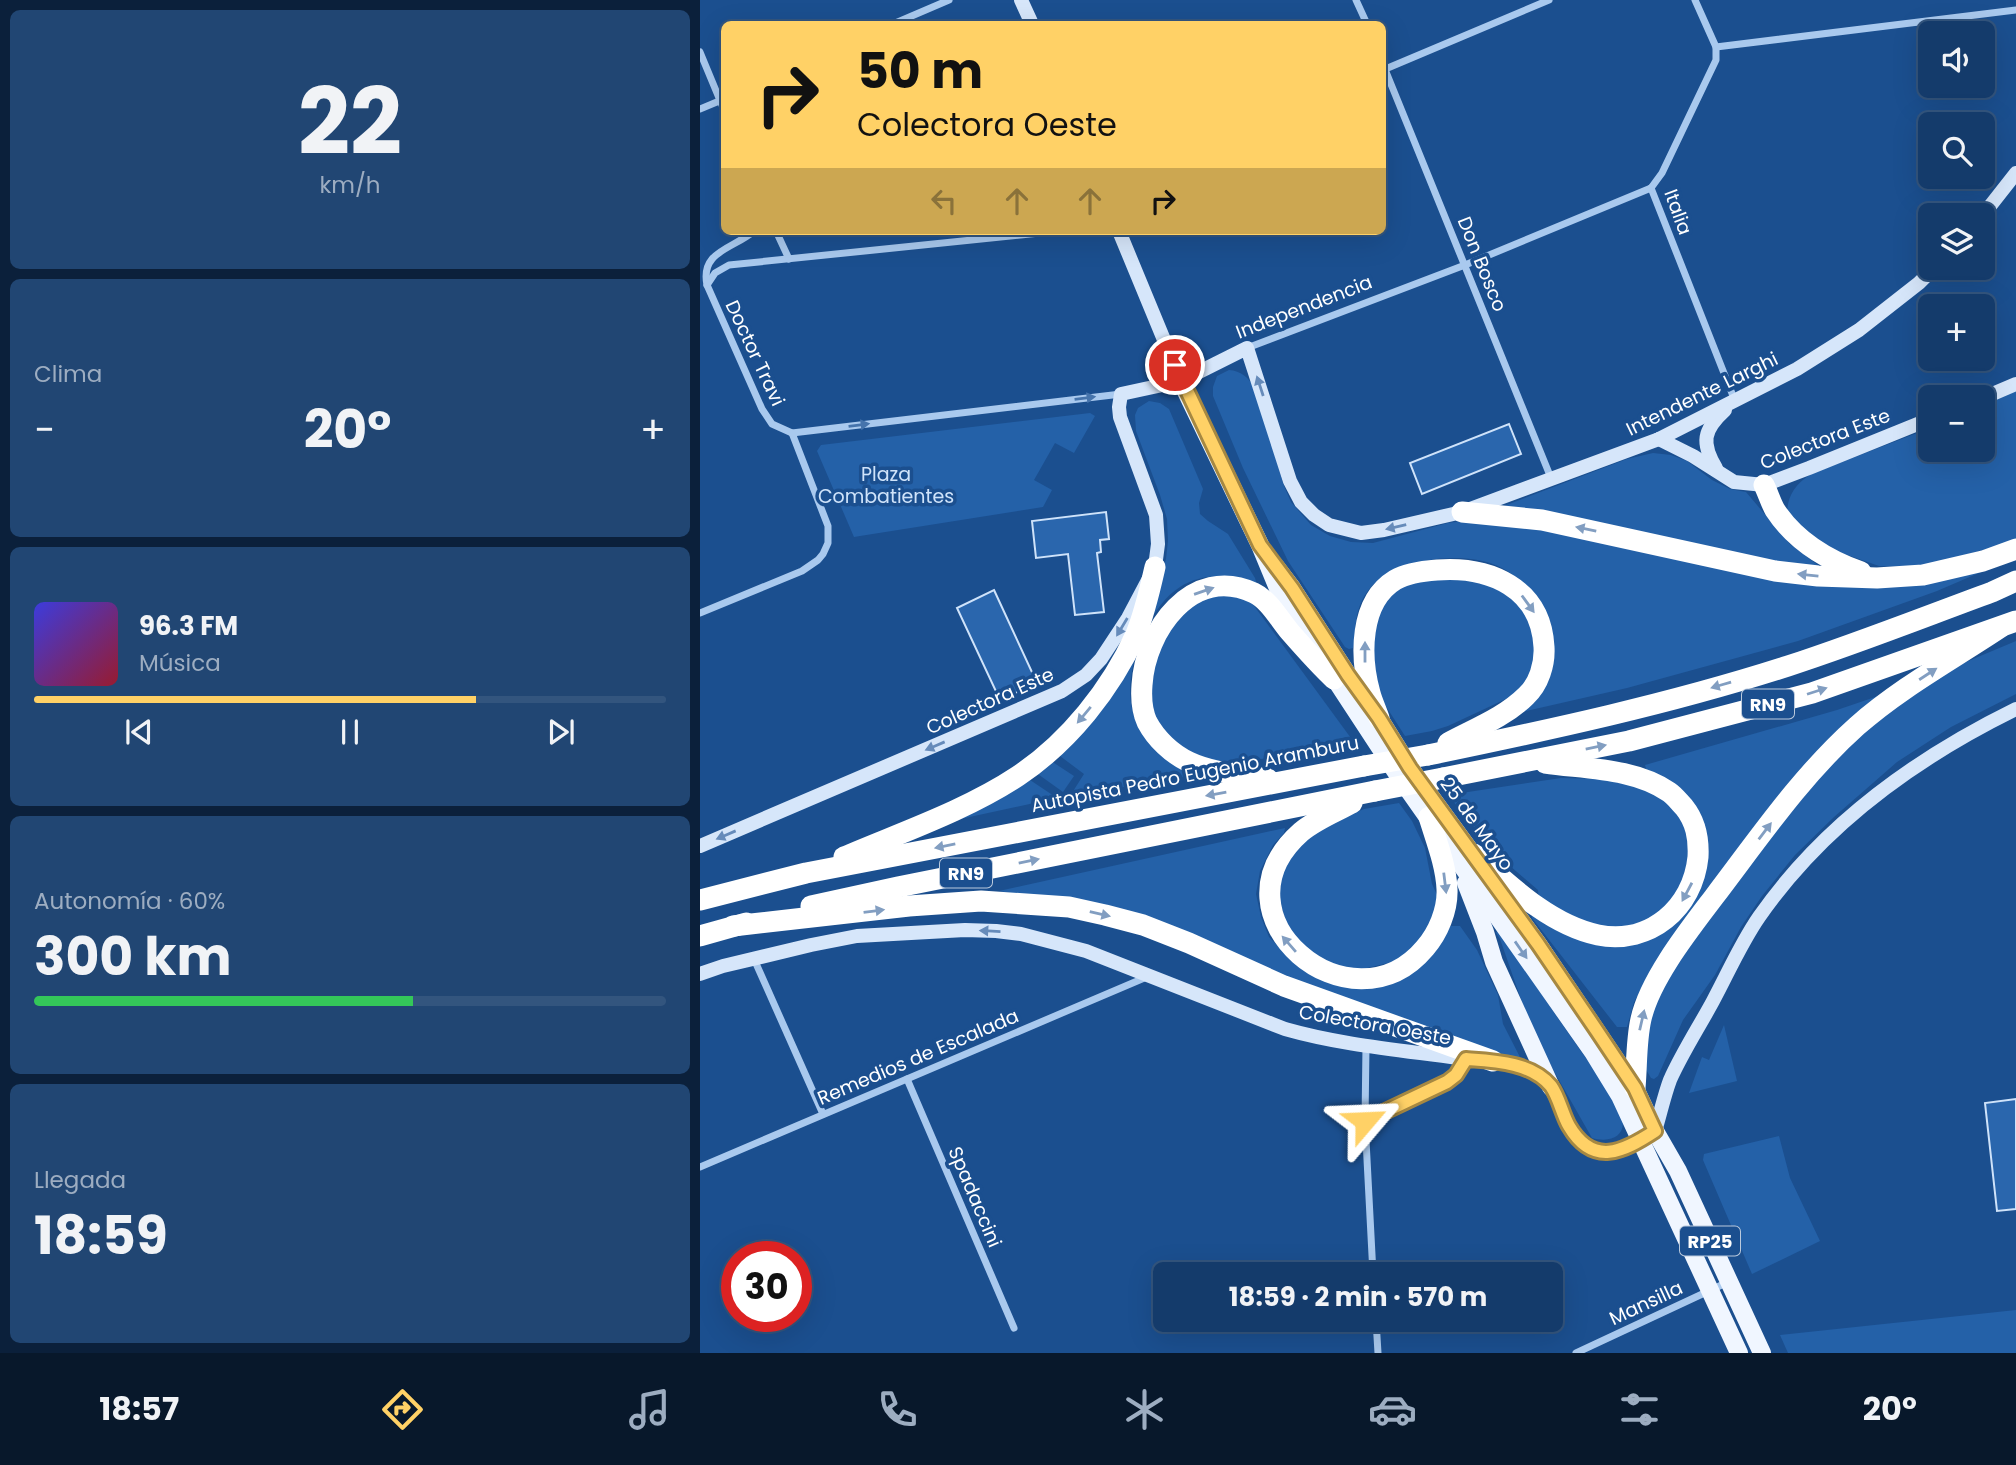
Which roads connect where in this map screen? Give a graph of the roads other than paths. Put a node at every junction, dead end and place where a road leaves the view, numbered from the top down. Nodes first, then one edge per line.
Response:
1 (949, 0) edge
2 (1021, 0) edge
3 (1356, 0) edge
4 (1549, 0) edge
5 (1695, 0) edge
6 (2016, 10) edge
7 (900, 21) edge
8 (1031, 21) edge
9 (1366, 21) edge
10 (1716, 47) junction
11 (700, 52) edge
12 (1386, 66) edge
13 (1386, 72) edge
14 (721, 96) edge
15 (721, 101) edge
16 (700, 109) edge
17 (2016, 173) edge
18 (1651, 188) junction
19 (1992, 203) edge
20 (748, 235) edge
21 (778, 235) edge
22 (1020, 235) edge
23 (1121, 235) edge
24 (789, 259) junction
25 (1465, 265) junction
26 (1922, 280) edge
27 (707, 285) junction
28 (1247, 348) junction
29 (1181, 381) junction
30 (2016, 384) edge
31 (1995, 393) edge
32 (1121, 394) junction
33 (1735, 401) junction
34 (1918, 424) edge
35 (792, 433) junction
36 (1659, 439) junction
37 (1719, 472) junction
38 (1551, 478) junction
39 (1764, 485) junction
40 (1462, 512) junction
41 (1260, 545) junction
42 (2016, 549) edge
43 (1155, 567) junction
44 (1877, 578) junction
45 (2016, 581) edge
46 (700, 613) edge
47 (2009, 624) edge
48 (1334, 679) junction
49 (2016, 709) edge
50 (1379, 718) junction
51 (1428, 754) junction
52 (1529, 761) junction
53 (1283, 782) junction
54 (1375, 791) junction
55 (1429, 817) junction
56 (700, 846) edge
57 (1464, 854) junction
58 (806, 873) junction
59 (700, 900) edge
60 (733, 926) junction
61 (700, 936) edge
62 (754, 959) junction
63 (700, 974) edge
64 (1149, 975) junction
65 (1366, 1046) junction
66 (1466, 1059) junction
67 (1493, 1061) junction
68 (907, 1079) junction
69 (1551, 1087) junction
70 (1635, 1088) junction
71 (823, 1114) junction
72 (1365, 1121) junction
73 (1648, 1136) junction
74 (700, 1167) edge
75 (1372, 1262) edge
76 (1729, 1282) junction
77 (1710, 1291) junction
78 (1014, 1328) dead end
79 (1377, 1332) edge
80 (1378, 1353) edge
81 (1576, 1353) edge
82 (1739, 1353) edge
83 (1762, 1353) edge

1 - 7 street
2 - 8 street
3 - 9 street
4 - 12 street
5 - 10 street
6 - 10 street
10 - 18 street, Italia
11 - 14 street
13 - 25 street, Don Bosco
15 - 16 street
17 - 19 street
18 - 25 street, Independencia
18 - 33 street, Italia
20 - 27 street
21 - 24 street
22 - 24 street
23 - 29 street, 25 de Mayo / RP25
24 - 27 street
25 - 28 street, Independencia
25 - 38 street, Don Bosco
26 - 33 street, Intendente Larghi
27 - 35 street, Doctor Travi
28 - 29 street, Independencia
40 -> 28 street
29 - 32 street, Independencia
29 - 41 main road, 25 de Mayo / RP25
30 - 31 street
35 -> 32 street, Independencia
32 - 43 street, Colectora Este
33 - 36 street, Intendente Larghi
33 - 37 street
34 - 39 street, Colectora Este
35 - 46 street
36 - 37 street, Colectora Este
36 - 38 street, Intendente Larghi
37 - 39 street, Colectora Este
38 - 40 street, Intendente Larghi
39 - 44 highway
44 -> 40 highway
41 - 48 main road, 25 de Mayo / RP25
41 - 50 main road, 25 de Mayo / RP25
42 - 44 highway
43 -> 56 street, Colectora Este
43 -> 58 highway
45 -> 51 highway, Autopista Pedro Eugenio Aramburu / RN9
52 -> 47 highway, RN9
70 -> 47 highway
53 -> 48 highway
48 - 55 main road, 25 de Mayo / RP25
49 - 73 street
50 -> 51 highway
50 - 57 main road, 25 de Mayo / RP25
51 - 53 highway, Autopista Pedro Eugenio Aramburu / RN9, bridge
52 - 54 highway, RN9, bridge
52 -> 57 highway
53 -> 58 highway, Autopista Pedro Eugenio Aramburu / RN9
55 -> 54 highway
60 -> 54 highway, RN9
55 - 57 main road, 25 de Mayo / RP25
57 - 69 main road
57 - 70 main road, 25 de Mayo / RP25
57 -> 73 main road, 25 de Mayo / RP25
58 - 59 highway, Autopista Pedro Eugenio Aramburu / RN9
60 - 61 highway, RN9
60 -> 67 highway
62 - 63 street, Colectora Oeste
64 -> 62 street, Colectora Oeste
62 - 71 street
64 - 65 street, Colectora Oeste
64 - 68 street, Remedios de Escalada
65 - 66 street, Colectora Oeste
65 - 72 street
66 - 67 street, Colectora Oeste
66 - 72 street
67 - 69 street, Colectora Oeste
68 - 71 street, Remedios de Escalada
68 - 78 street, Spadaccini
69 - 73 street
70 - 73 main road, 25 de Mayo / RP25
71 - 74 street, Remedios de Escalada
72 - 75 street
73 - 76 main road, RP25
73 - 77 main road, RP25
76 - 77 street, Mansilla
76 - 83 main road, RP25
77 - 81 street, Mansilla
77 - 82 main road, RP25
79 - 80 street

